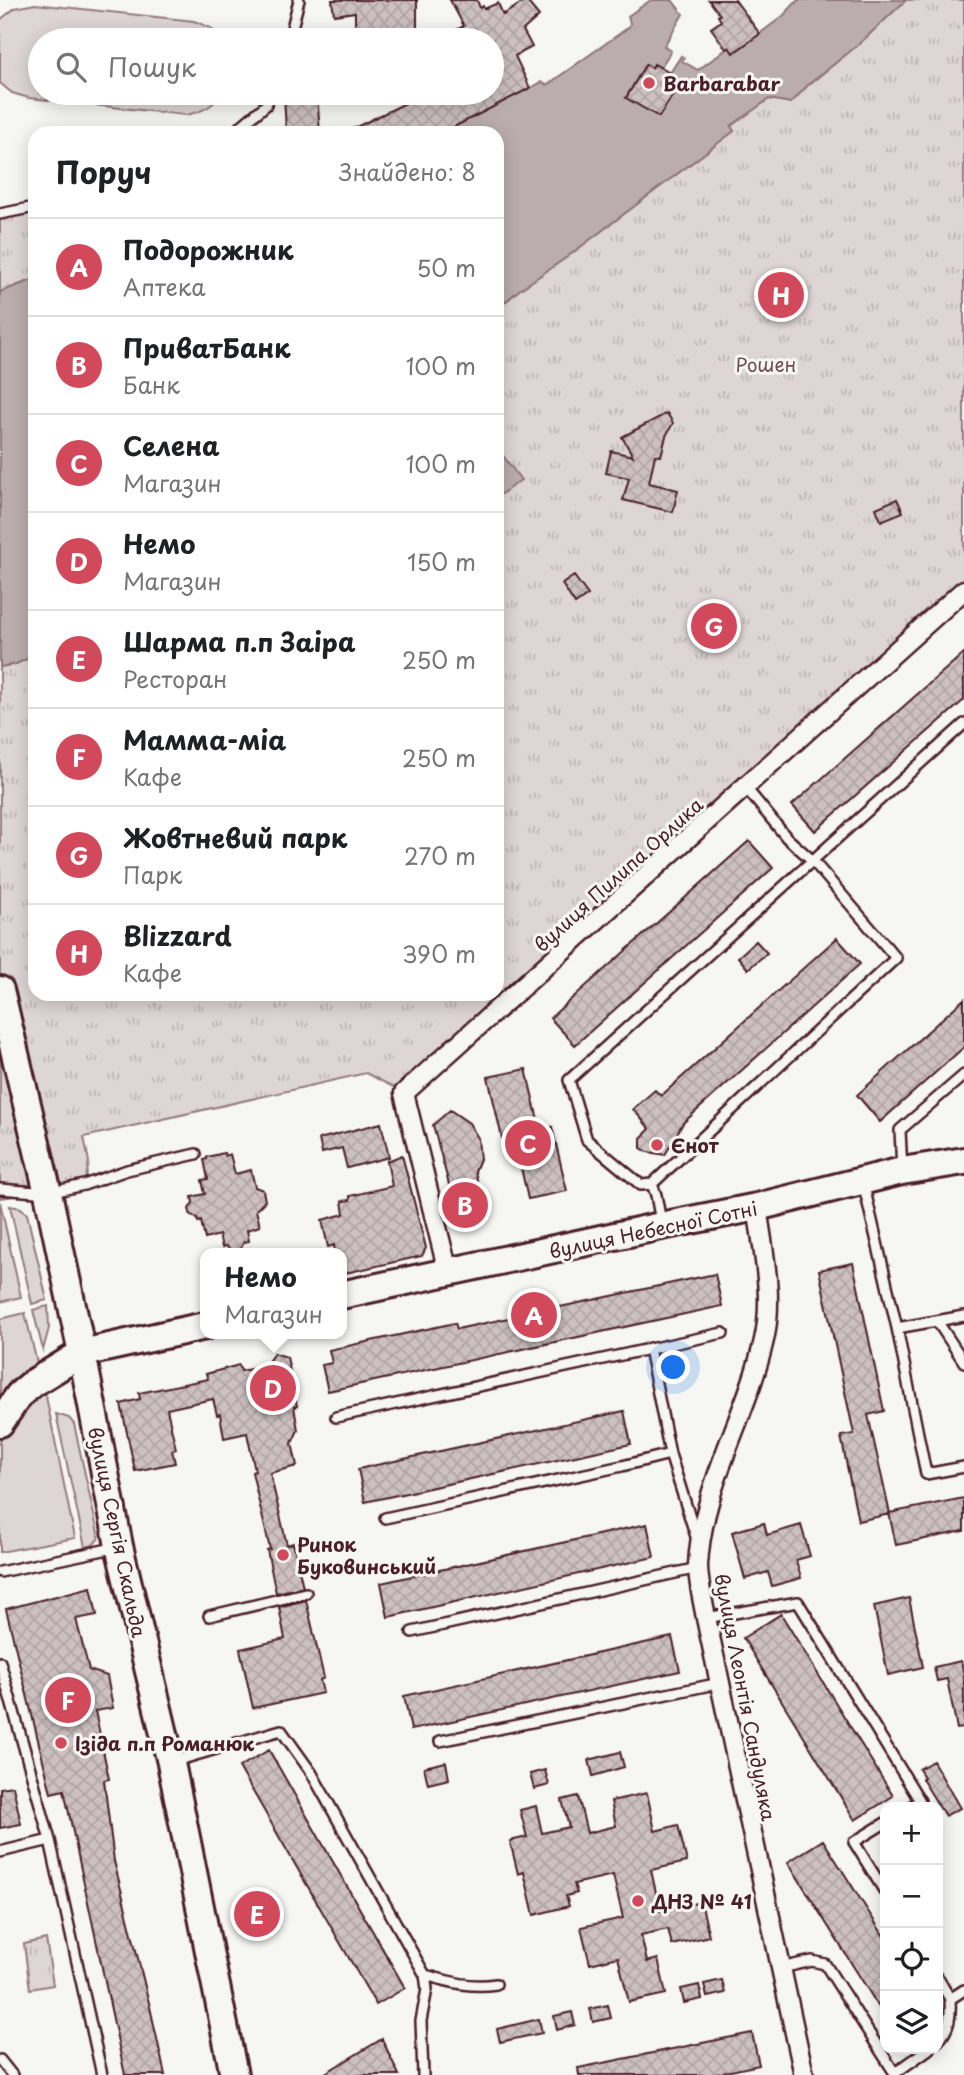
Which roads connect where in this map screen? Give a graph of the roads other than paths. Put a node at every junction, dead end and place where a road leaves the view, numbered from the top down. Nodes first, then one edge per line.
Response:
1 (299, 0) edge
2 (292, 28) edge
3 (266, 105) edge
4 (241, 126) edge
5 (28, 208) edge
6 (0, 214) edge
7 (964, 590) edge
8 (964, 723) edge
9 (746, 788) junction
10 (813, 862) junction
11 (0, 990) edge
12 (964, 1075) edge
13 (195, 1154) dead end
14 (964, 1161) edge
15 (902, 1171) junction
16 (863, 1180) junction
17 (652, 1184) junction
18 (0, 1189) edge
19 (48, 1193) junction
20 (757, 1207) junction
21 (661, 1226) junction
22 (448, 1272) junction
23 (347, 1294) edge
24 (964, 1316) edge
25 (937, 1321) junction
26 (200, 1327) edge
27 (897, 1328) junction
28 (723, 1333) dead end
29 (649, 1348) junction
30 (82, 1353) junction
31 (964, 1362) edge
32 (336, 1417) dead end
33 (0, 1423) edge
34 (670, 1454) junction
35 (964, 1467) edge
36 (385, 1518) dead end
37 (119, 1546) junction
38 (700, 1548) junction
39 (698, 1568) junction
40 (0, 1572) edge
41 (306, 1592) dead end
42 (209, 1616) dead end
43 (706, 1618) junction
44 (412, 1632) dead end
45 (1, 1668) edge
46 (720, 1683) junction
47 (440, 1741) dead end
48 (171, 1763) junction
49 (918, 1802) edge
50 (880, 1826) edge
51 (50, 1840) junction
52 (0, 1852) edge
53 (880, 1884) edge
54 (781, 1968) junction
55 (425, 1975) junction
56 (496, 1984) dead end
57 (943, 1986) edge
58 (964, 1990) edge
59 (950, 1998) junction
60 (943, 2036) edge
61 (922, 2054) edge
62 (0, 2060) edge
63 (895, 2074) edge
64 (12, 2075) edge
65 (102, 2075) edge
66 (234, 2075) edge
67 (423, 2075) edge
68 (804, 2075) edge

1 - 2 lane
3 - 4 lane
5 - 6 lane
7 - 9 street, вулиця Пилипа Орлика
8 - 10 lane
9 - 10 lane
9 - 22 street, вулиця Пилипа Орлика
10 - 17 lane
10 - 17 lane
11 - 19 main road, вулиця Сергія Скальда
12 - 15 lane
13 - 19 lane
14 - 15 main road, вулиця Небесної Сотні
15 - 16 main road, вулиця Небесної Сотні
16 - 20 main road, вулиця Небесної Сотні
16 - 27 lane
17 - 21 lane
18 - 19 lane
19 - 30 main road, вулиця Сергія Скальда
20 - 21 main road, вулиця Небесної Сотні
20 - 38 street, вулиця Леонтія Сандуляка
21 - 22 main road, вулиця Небесної Сотні
22 - 23 main road, вулиця Небесної Сотні
24 - 25 lane
25 - 27 lane
25 - 31 lane
26 - 30 main road
27 - 35 lane
28 - 29 lane
29 - 32 lane
29 - 34 lane
30 - 33 main road
30 - 37 main road, вулиця Сергія Скальда
34 - 36 lane
34 - 38 lane
37 - 40 lane
37 - 48 main road, вулиця Сергія Скальда
38 - 39 street, вулиця Леонтія Сандуляка
39 - 43 street, вулиця Леонтія Сандуляка
39 - 44 lane
41 - 42 lane
43 - 46 street, вулиця Леонтія Сандуляка
43 - 49 lane
45 - 51 lane
46 - 47 lane
46 - 54 street, вулиця Леонтія Сандуляка
48 - 55 lane
48 - 66 main road, вулиця Сергія Скальда
50 - 53 lane
51 - 52 lane
51 - 65 lane
54 - 63 lane
54 - 68 street, вулиця Леонтія Сандуляка
55 - 56 lane
55 - 67 lane
57 - 59 lane
58 - 59 lane
59 - 60 lane
61 - 63 lane
62 - 64 lane

